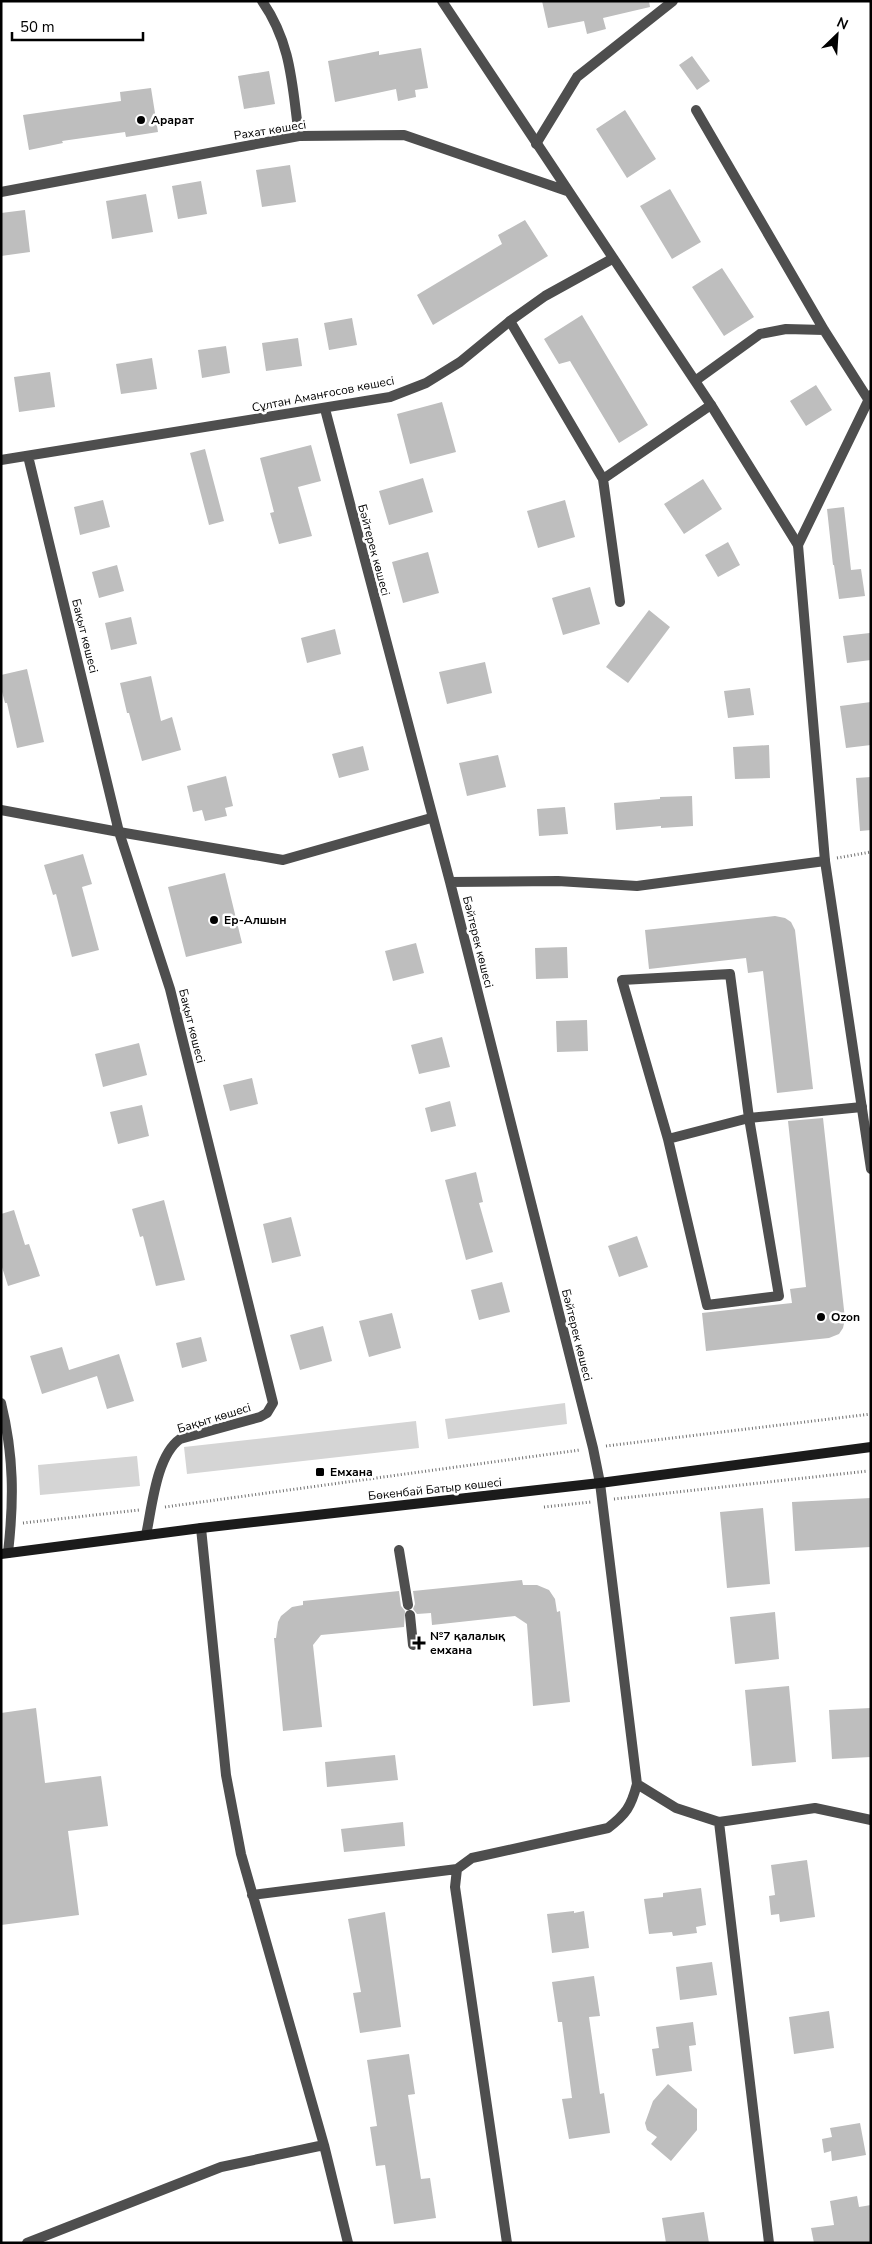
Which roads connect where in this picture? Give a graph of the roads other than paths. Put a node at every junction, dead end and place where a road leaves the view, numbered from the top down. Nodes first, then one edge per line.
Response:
1 (262, 1) edge
2 (442, 1) edge
3 (673, 1) edge
4 (696, 110) dead end
5 (299, 136) junction
6 (536, 144) junction
7 (567, 191) junction
8 (1, 192) edge
9 (612, 259) junction
10 (510, 321) junction
11 (824, 330) junction
12 (694, 381) junction
13 (870, 397) edge
14 (711, 405) junction
15 (325, 409) junction
16 (28, 456) junction
17 (1, 460) edge
18 (603, 479) junction
19 (798, 545) junction
20 (620, 602) dead end
21 (1, 810) edge
22 (431, 818) junction
23 (119, 832) junction
24 (825, 861) junction
25 (450, 882) junction
26 (862, 1107) junction
27 (749, 1118) junction
28 (868, 1124) edge
29 (668, 1139) junction
30 (871, 1169) edge
31 (1, 1403) edge
32 (871, 1447) edge
33 (600, 1483) junction
34 (201, 1528) junction
35 (146, 1535) junction
36 (399, 1550) dead end
37 (5, 1553) edge
38 (413, 1644) dead end
39 (637, 1784) junction
40 (871, 1820) edge
41 (719, 1822) junction
42 (458, 1869) junction
43 (252, 1895) junction
44 (324, 2145) junction
45 (27, 2243) edge
46 (348, 2243) edge
47 (507, 2243) edge
48 (769, 2243) edge

1 - 5 street
2 - 6 street
3 - 6 street
4 - 11 street
5 - 7 street, Рахат көшесі
5 - 8 street, Рахат көшесі
6 - 7 street
7 - 9 street
9 - 10 street, Сұлтан Аманғосов көшесі
9 - 12 street
10 - 15 street, Сұлтан Аманғосов көшесі
10 - 18 street
11 - 12 street
11 - 13 street
12 - 14 street
13 - 19 street
14 - 18 street
14 - 19 street
15 - 16 street, Сұлтан Аманғосов көшесі
15 - 22 street, Бәйтерек көшесі
16 - 17 street, Сұлтан Аманғосов көшесі
16 - 23 street, Бақыт көшесі
18 - 20 street
19 - 24 street
21 - 23 street
22 - 23 street
22 - 25 street, Бәйтерек көшесі
23 - 35 street, Бақыт көшесі
24 - 25 street
24 - 26 street
25 - 33 street, Бәйтерек көшесі
26 - 27 street
26 - 28 street
27 - 29 street
27 - 29 street
27 - 29 street
28 - 30 street
31 - 37 street
32 - 33 main road, Бөкенбай Батыр көшесі
33 - 34 main road, Бөкенбай Батыр көшесі
33 - 39 street, Бәйтерек көшесі
34 - 35 main road, Бөкенбай Батыр көшесі
34 - 43 street
35 - 37 main road, Бөкенбай Батыр көшесі
36 - 38 street
39 - 41 street
39 - 42 street
40 - 41 street
41 - 48 street
42 - 43 street
42 - 47 street
43 - 44 street
44 - 45 street
44 - 46 street

